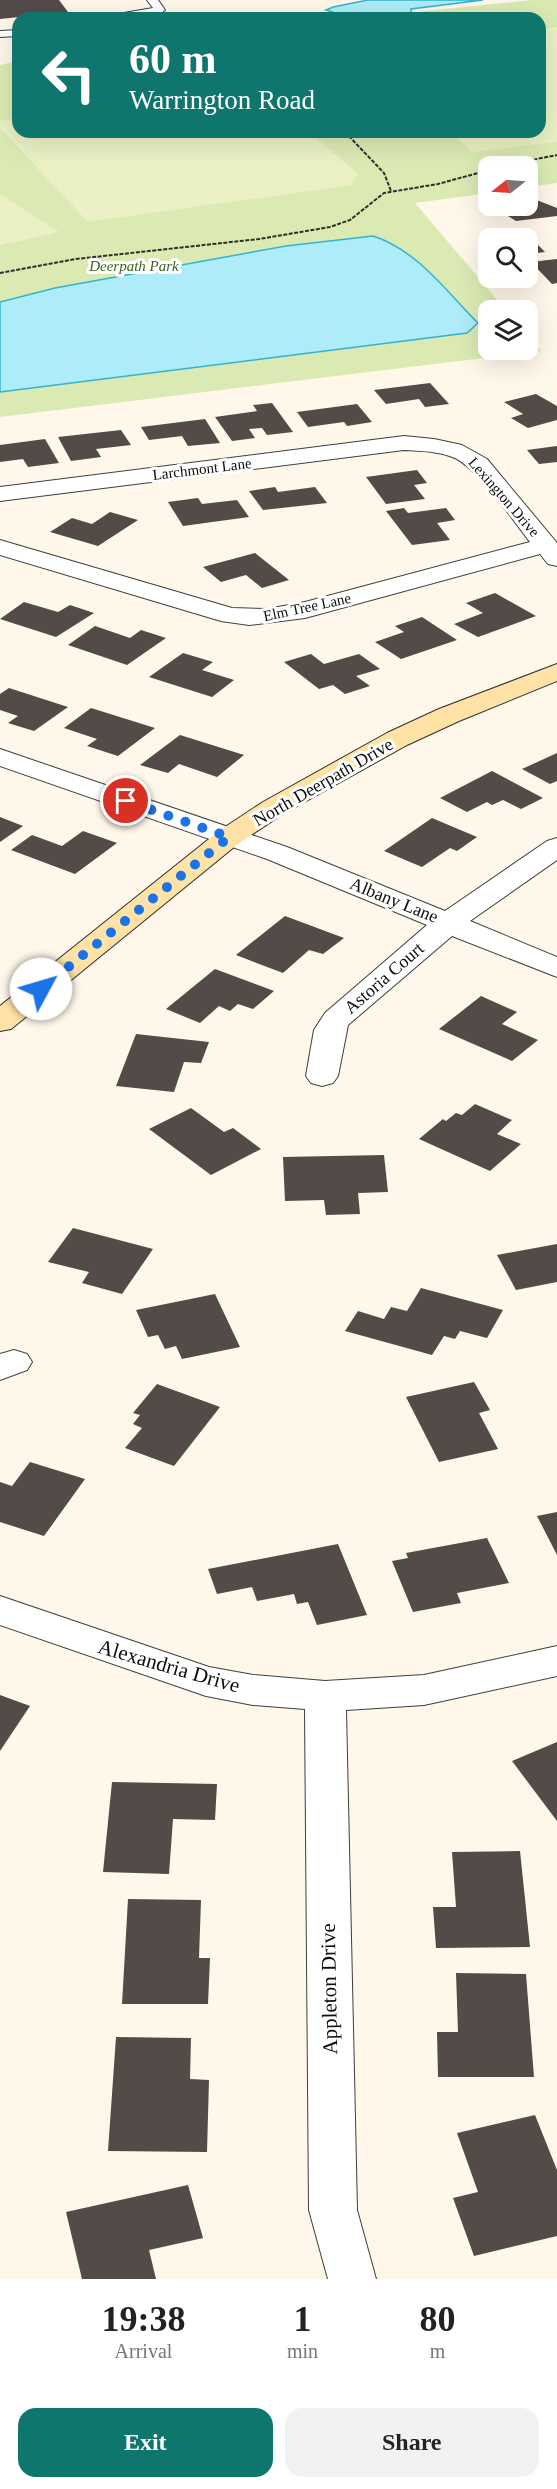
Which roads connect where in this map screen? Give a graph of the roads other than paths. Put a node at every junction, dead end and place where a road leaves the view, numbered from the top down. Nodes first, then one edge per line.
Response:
1 (152, 0) edge
2 (148, 12) edge
3 (404, 443) joint
4 (0, 494) edge
5 (0, 547) edge
6 (551, 552) edge
7 (557, 672) edge
8 (0, 757) edge
9 (229, 837) junction
10 (557, 847) edge
11 (450, 924) junction
12 (557, 968) edge
13 (0, 1023) edge
14 (322, 1077) dead end
15 (0, 1610) edge
16 (557, 1661) edge
17 (325, 1696) junction
18 (352, 2279) edge

1 - 2 lane
3 - 4 street, Larchmont Lane
3 - 6 street, Lexington Drive
5 - 6 street, Elm Tree Lane
7 - 9 street, North Deerpath Drive
8 - 9 street, Albany Lane
9 - 11 street, Albany Lane
9 - 13 street, North Deerpath Drive
10 - 11 street, Astoria Court
11 - 12 street, Albany Lane
11 - 14 street, Astoria Court
15 - 17 street, Alexandria Drive
16 - 17 street, Alexandria Drive
17 - 18 street, Appleton Drive

